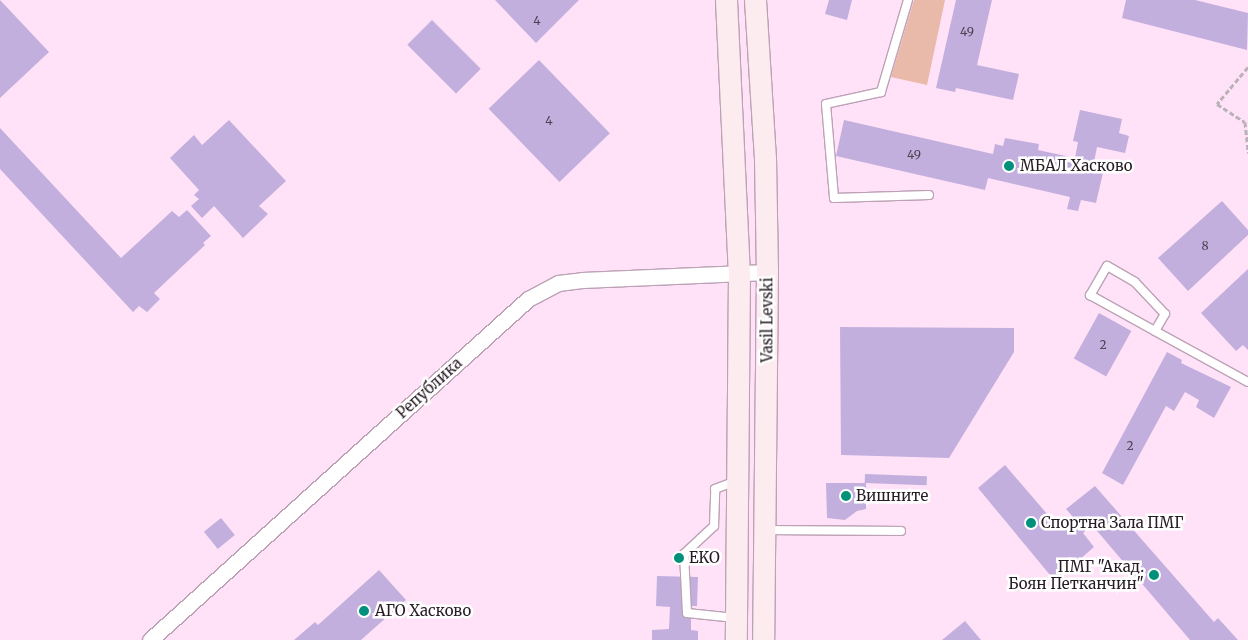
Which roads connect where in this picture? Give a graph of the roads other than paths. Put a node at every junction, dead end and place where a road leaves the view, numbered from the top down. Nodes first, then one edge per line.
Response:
1 (726, 0) edge
2 (755, 0) edge
3 (908, 0) edge
4 (929, 195) dead end
5 (767, 272) junction
6 (739, 275) junction
7 (1155, 331) junction
8 (1248, 382) edge
9 (738, 480) junction
10 (766, 530) junction
11 (900, 531) dead end
12 (736, 618) junction
13 (150, 640) edge
14 (736, 640) edge
15 (763, 640) edge

1 - 6 main road, Vasil Levski
2 - 5 main road, Vasil Levski
3 - 4 lane
5 - 6 street, Република
5 - 10 main road, Vasil Levski
6 - 9 main road, Vasil Levski
6 - 13 street, Република
7 - 7 lane
7 - 8 lane
9 - 12 main road, Vasil Levski
9 - 12 lane
10 - 11 lane
10 - 15 main road, Vasil Levski
12 - 14 main road, Vasil Levski

